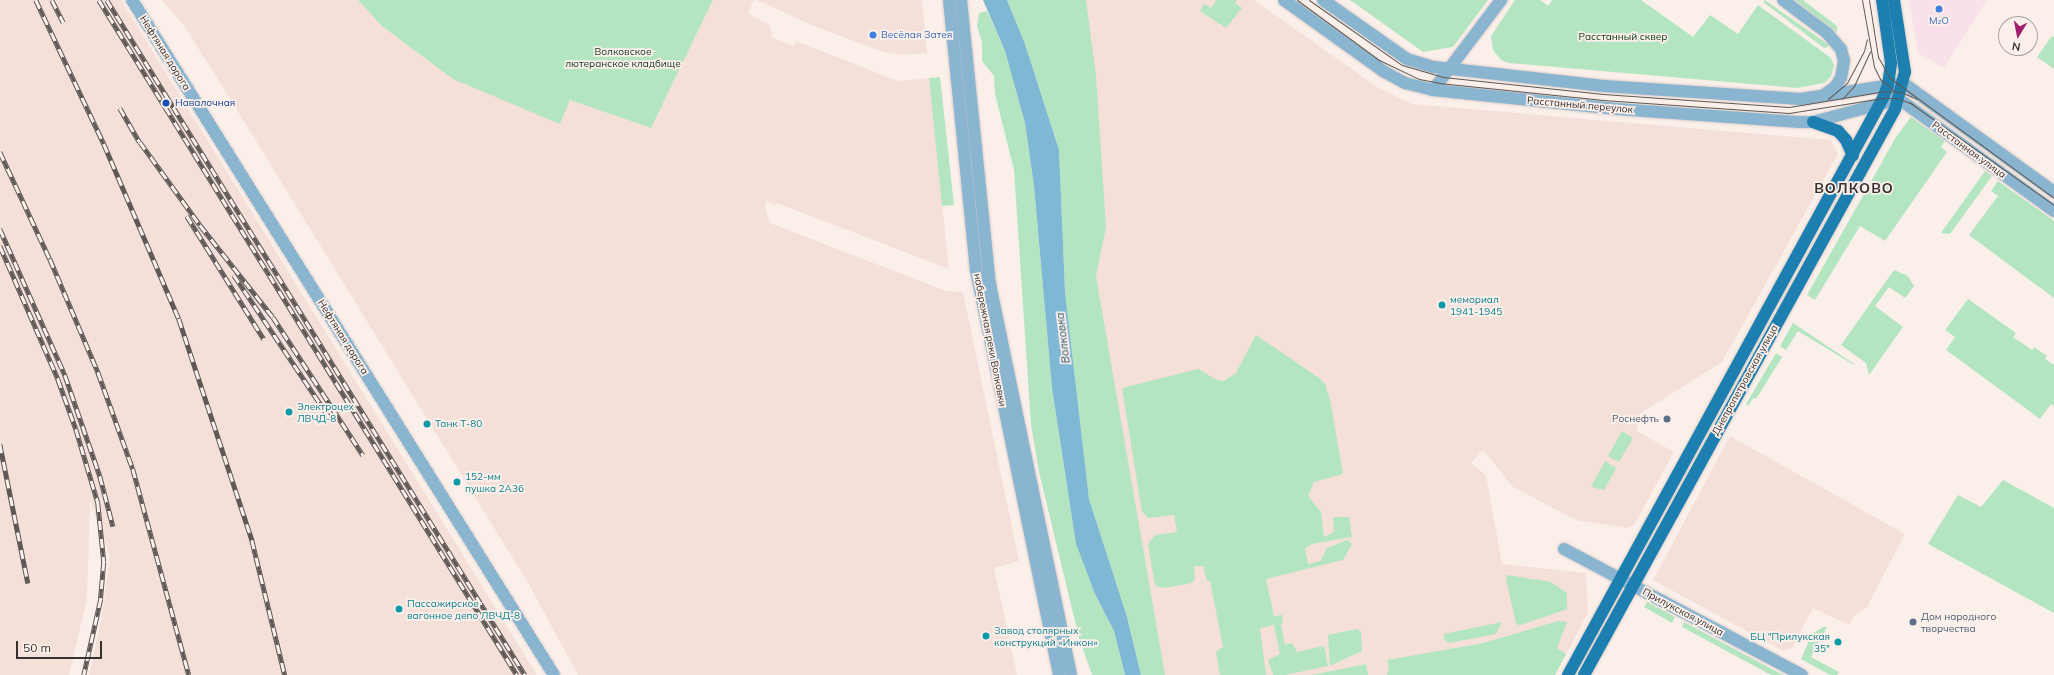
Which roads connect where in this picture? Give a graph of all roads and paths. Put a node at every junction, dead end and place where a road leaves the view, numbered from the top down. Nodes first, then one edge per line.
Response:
1 (132, 0) edge
2 (949, 0) edge
3 (961, 0) edge
4 (1284, 0) edge
5 (1323, 0) edge
6 (1501, 0) edge
7 (1782, 0) edge
8 (1882, 0) edge
9 (1894, 0) edge
10 (1450, 69) junction
11 (1903, 83) junction
12 (1888, 85) junction
13 (1433, 90) junction
14 (1822, 97) junction
15 (1899, 99) junction
16 (1879, 106) junction
17 (1813, 122) junction
18 (1853, 156) junction
19 (2054, 192) edge
20 (2054, 211) edge
21 (1564, 549) dead end
22 (1621, 578) junction
23 (1633, 584) junction
24 (554, 675) edge
25 (1059, 675) edge
26 (1071, 675) edge
27 (1568, 675) edge
28 (1584, 675) edge
29 (1802, 675) edge

1 - 24 street, Нефтяная дорога
2 - 25 street, набережная реки Волковки
3 - 26 street, набережная реки Волковки
4 - 13 street, Расстанный переулок
5 - 10 street
6 - 10 street
7 - 14 street
8 - 12 main road, Днепропетровская улица
9 - 11 main road, Днепропетровская улица
10 - 13 street
10 - 14 street
11 - 12 street
11 - 15 main road, Днепропетровская улица
11 - 19 street, Расстанная улица
12 - 14 street
12 - 15 street, Расстанная улица
12 - 16 main road, Днепропетровская улица
13 - 17 street, Расстанный переулок
15 - 16 street, Расстанный переулок
15 - 20 street, Расстанная улица
15 - 23 main road, Днепропетровская улица
16 - 17 street, Расстанный переулок
16 - 18 main road, Днепропетровская улица
17 - 18 main road
18 - 22 main road, Днепропетровская улица
21 - 22 street, Прилукская улица
22 - 23 street, Прилукская улица
22 - 27 main road, Днепропетровская улица
23 - 28 main road, Днепропетровская улица
23 - 29 street, Прилукская улица

